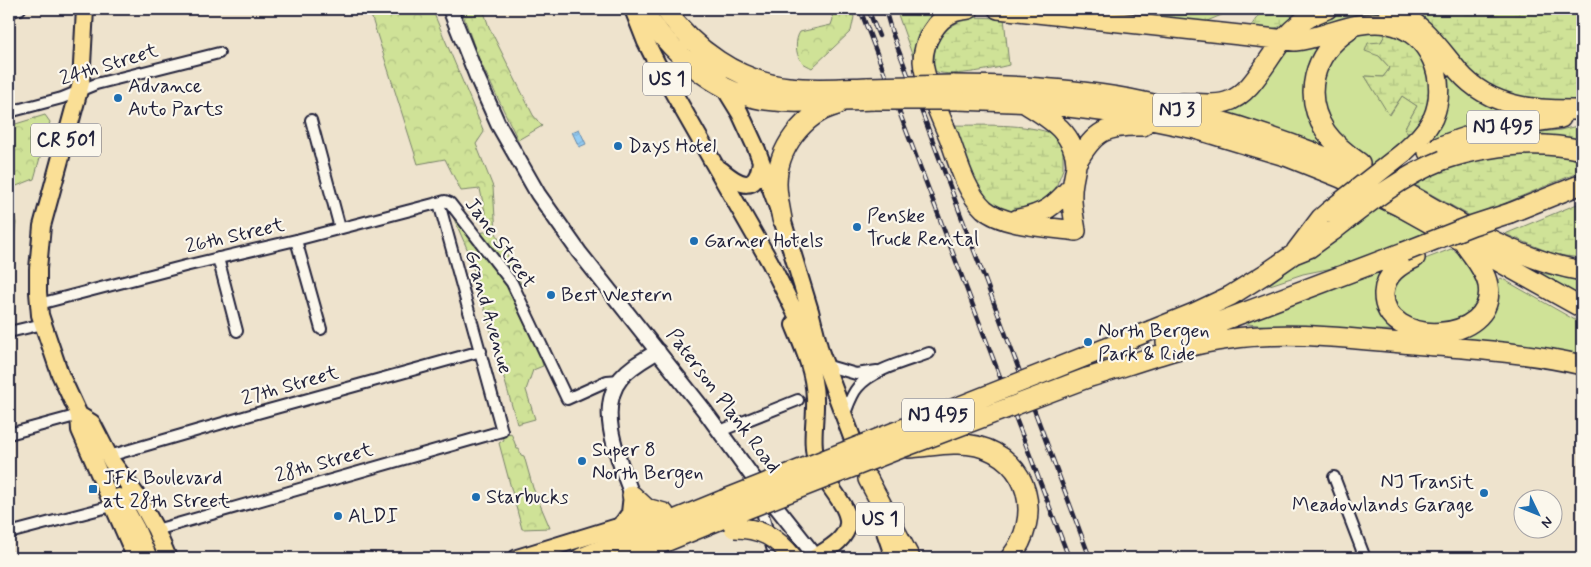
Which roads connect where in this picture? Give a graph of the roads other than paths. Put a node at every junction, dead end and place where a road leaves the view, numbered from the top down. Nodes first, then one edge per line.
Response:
1 (20, 9) edge
2 (85, 9) edge
3 (450, 9) edge
4 (633, 9) edge
5 (642, 9) edge
6 (665, 9) edge
7 (969, 9) edge
8 (998, 9) edge
9 (1327, 9) edge
10 (1389, 9) edge
11 (9, 12) edge
12 (1358, 25) junction
13 (690, 39) junction
14 (1283, 40) junction
15 (219, 52) dead end
16 (724, 87) junction
17 (80, 90) junction
18 (956, 92) junction
19 (866, 96) junction
20 (1132, 100) junction
21 (1023, 103) junction
22 (1582, 110) edge
23 (9, 112) edge
24 (1582, 115) edge
25 (311, 120) dead end
26 (1195, 129) junction
27 (1582, 150) edge
28 (1436, 156) junction
29 (761, 161) junction
30 (1076, 164) junction
31 (717, 167) junction
32 (1389, 184) junction
33 (1582, 184) edge
34 (1072, 186) junction
35 (439, 203) junction
36 (1051, 208) junction
37 (782, 219) junction
38 (1008, 221) junction
39 (1329, 222) junction
40 (1075, 226) junction
41 (340, 228) junction
42 (296, 240) junction
43 (1461, 240) junction
44 (1409, 255) junction
45 (218, 258) junction
46 (1582, 271) edge
47 (784, 289) junction
48 (39, 304) junction
49 (1582, 308) edge
50 (42, 324) junction
51 (321, 329) dead end
52 (237, 331) dead end
53 (9, 332) edge
54 (1182, 334) junction
55 (481, 351) junction
56 (658, 351) junction
57 (929, 353) dead end
58 (823, 358) junction
59 (1582, 364) edge
60 (883, 370) junction
61 (620, 380) junction
62 (798, 400) dead end
63 (80, 415) junction
64 (844, 416) junction
65 (502, 431) joint
66 (720, 431) junction
67 (9, 434) edge
68 (900, 449) junction
69 (106, 460) junction
70 (752, 476) junction
71 (1334, 476) dead end
72 (868, 479) junction
73 (632, 495) junction
74 (112, 506) junction
75 (664, 513) junction
76 (729, 515) junction
77 (621, 526) junction
78 (156, 530) junction
79 (691, 531) junction
80 (9, 533) edge
81 (136, 558) edge
82 (149, 558) edge
83 (158, 558) edge
84 (168, 558) edge
85 (517, 558) edge
86 (581, 558) edge
87 (626, 558) edge
88 (651, 558) edge
89 (776, 558) edge
90 (792, 558) edge
91 (817, 558) edge
92 (894, 558) edge
93 (910, 558) edge
94 (1010, 558) edge
95 (1365, 558) edge

1 - 11 street
2 - 17 main road, CR 501
3 - 56 main road, Paterson Plank Road
4 - 31 main road, US 1
5 - 16 highway, NJ 3
6 - 13 highway, US 1
7 - 38 highway
8 - 14 highway
9 - 14 highway
10 - 22 highway
12 - 14 highway
12 - 32 highway
12 - 39 highway, bridge
13 - 16 main road, US 1
13 - 19 highway, NJ 3
14 - 20 highway
15 - 17 street, 24th Street
16 - 19 highway, NJ 3
16 - 29 main road, US 1
17 - 23 street, 24th Street
17 - 48 main road, CR 501
18 - 19 highway, NJ 3, bridge
18 - 20 highway, NJ 3
18 - 21 highway, NJ 3
19 - 37 highway
20 - 32 highway, NJ 3
21 - 26 highway, NJ 3
21 - 30 highway
24 - 28 highway, NJ 495
25 - 41 street
26 - 30 highway
26 - 43 highway, NJ 3
27 - 28 highway
28 - 39 highway, bridge
29 - 31 main road
29 - 37 main road, US 1
30 - 34 highway
31 - 47 main road, US 1
32 - 46 highway, NJ 3
33 - 44 highway, NJ 495, bridge
34 - 36 highway
34 - 40 highway
35 - 41 street, 26th Street
35 - 55 street, Grand Avenue
35 - 61 street, Jane Street
36 - 38 highway
36 - 40 highway
37 - 58 main road, US 1
38 - 40 highway
39 - 54 highway, NJ 495
41 - 42 street, 26th Street
42 - 45 street, 26th Street
42 - 51 street
43 - 44 highway
43 - 49 highway, NJ 3
44 - 54 highway, NJ 495
45 - 48 street, 26th Street
45 - 52 street
47 - 58 main road, US 1
47 - 91 main road
48 - 50 main road, CR 501
50 - 53 street
50 - 63 main road, CR 501
54 - 59 highway
54 - 68 highway, NJ 495, bridge
54 - 76 highway, NJ 495, bridge
55 - 65 street, Grand Avenue
55 - 69 street, 27th Street
56 - 61 main road
56 - 66 main road, Paterson Plank Road
57 - 60 street
58 - 60 street
58 - 64 main road, US 1
60 - 64 street
61 - 73 main road
62 - 66 street
63 - 67 street
63 - 69 main road, CR 501
64 - 72 main road, US 1
65 - 78 street, 28th Street
66 - 70 main road, Paterson Plank Road
68 - 76 highway, NJ 495, bridge
68 - 94 highway
69 - 74 main road, CR 501
69 - 78 main road, CR 501
69 - 82 main road
69 - 83 main road
70 - 89 street
70 - 91 main road, Paterson Plank Road
71 - 95 street
72 - 92 main road, US 1
72 - 93 highway
73 - 75 highway
73 - 77 main road
74 - 80 street
74 - 81 main road, CR 501
75 - 76 highway
75 - 77 highway
76 - 79 highway, NJ 495
76 - 86 highway, NJ 495
76 - 90 highway, bridge
77 - 85 main road
78 - 84 main road, CR 501
79 - 87 highway, NJ 495
79 - 88 highway

